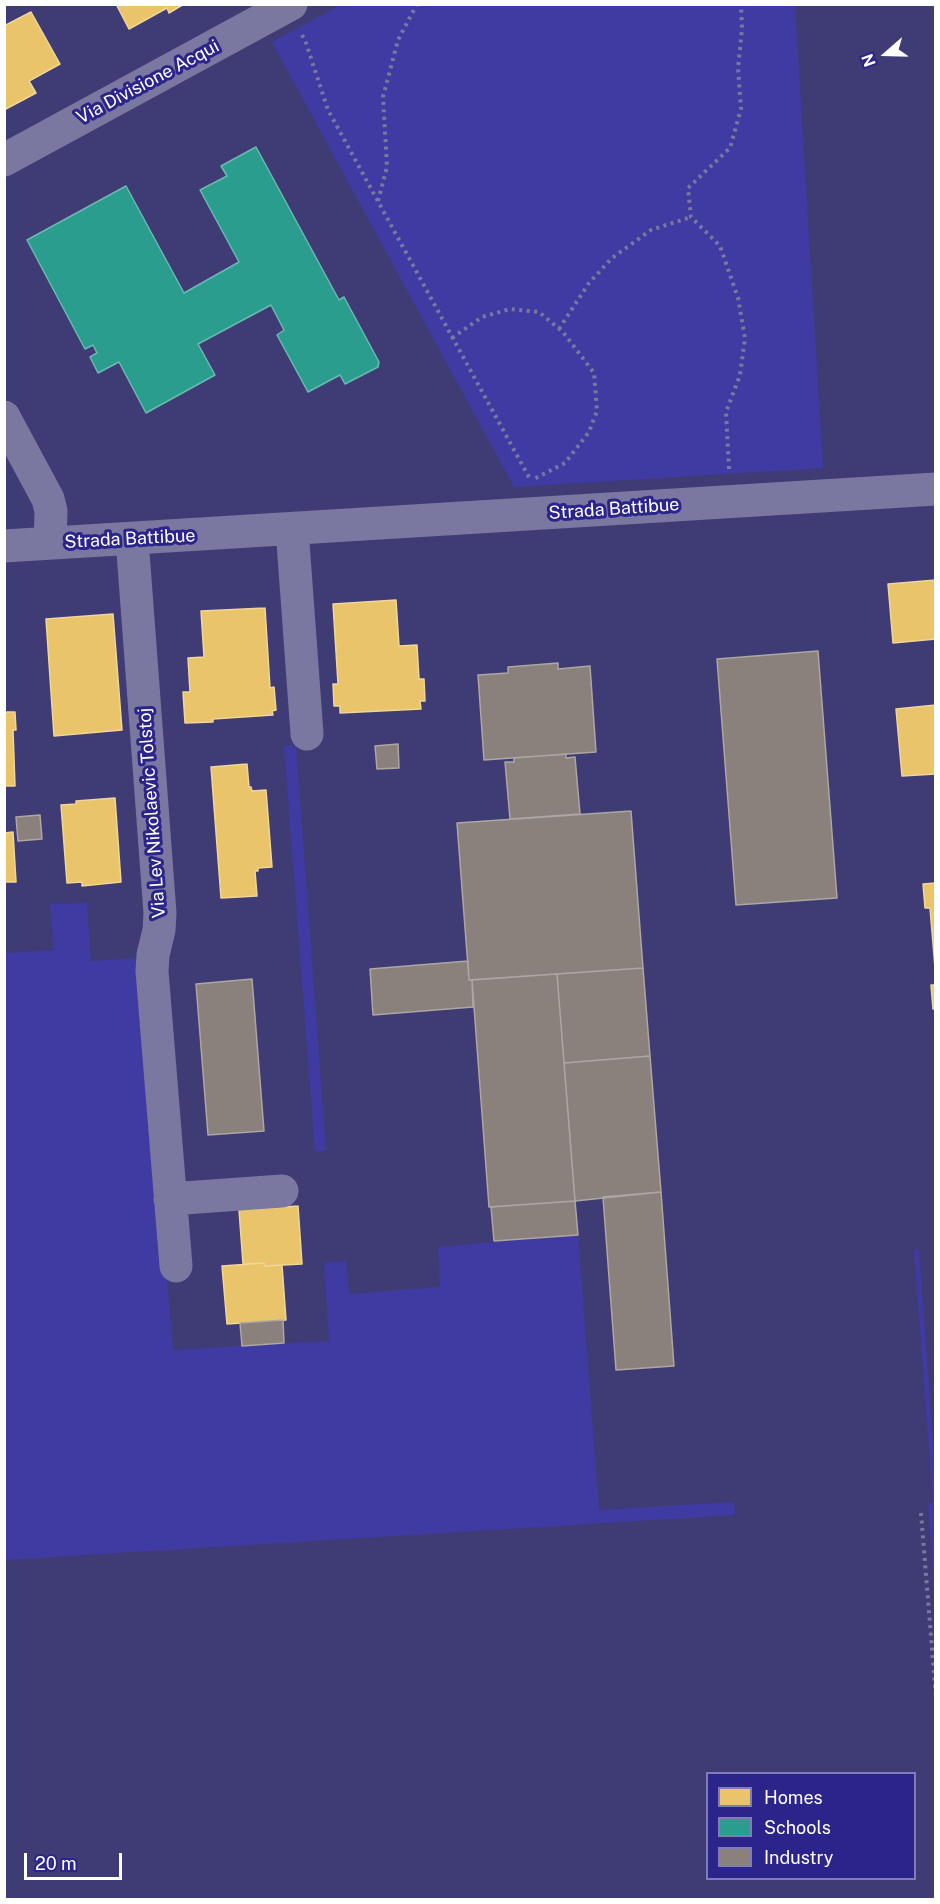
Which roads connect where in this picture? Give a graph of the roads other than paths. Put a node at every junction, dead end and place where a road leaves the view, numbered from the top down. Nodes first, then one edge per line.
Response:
1 (289, 6) edge
2 (4, 160) edge
3 (4, 417) edge
4 (936, 489) edge
5 (292, 529) junction
6 (132, 538) junction
7 (50, 543) junction
8 (4, 546) edge
9 (307, 734) dead end
10 (282, 1191) dead end
11 (170, 1199) junction
12 (176, 1266) dead end

1 - 2 street, Via Divisione Acqui
3 - 7 street
4 - 5 street, Strada Battibue
5 - 6 street, Strada Battibue
5 - 9 street
6 - 7 street, Strada Battibue
6 - 11 street, Via Lev Nikolaevic Tolstoj
7 - 8 street, Strada Battibue
10 - 11 street
11 - 12 street, Via Lev Nikolaevic Tolstoj

